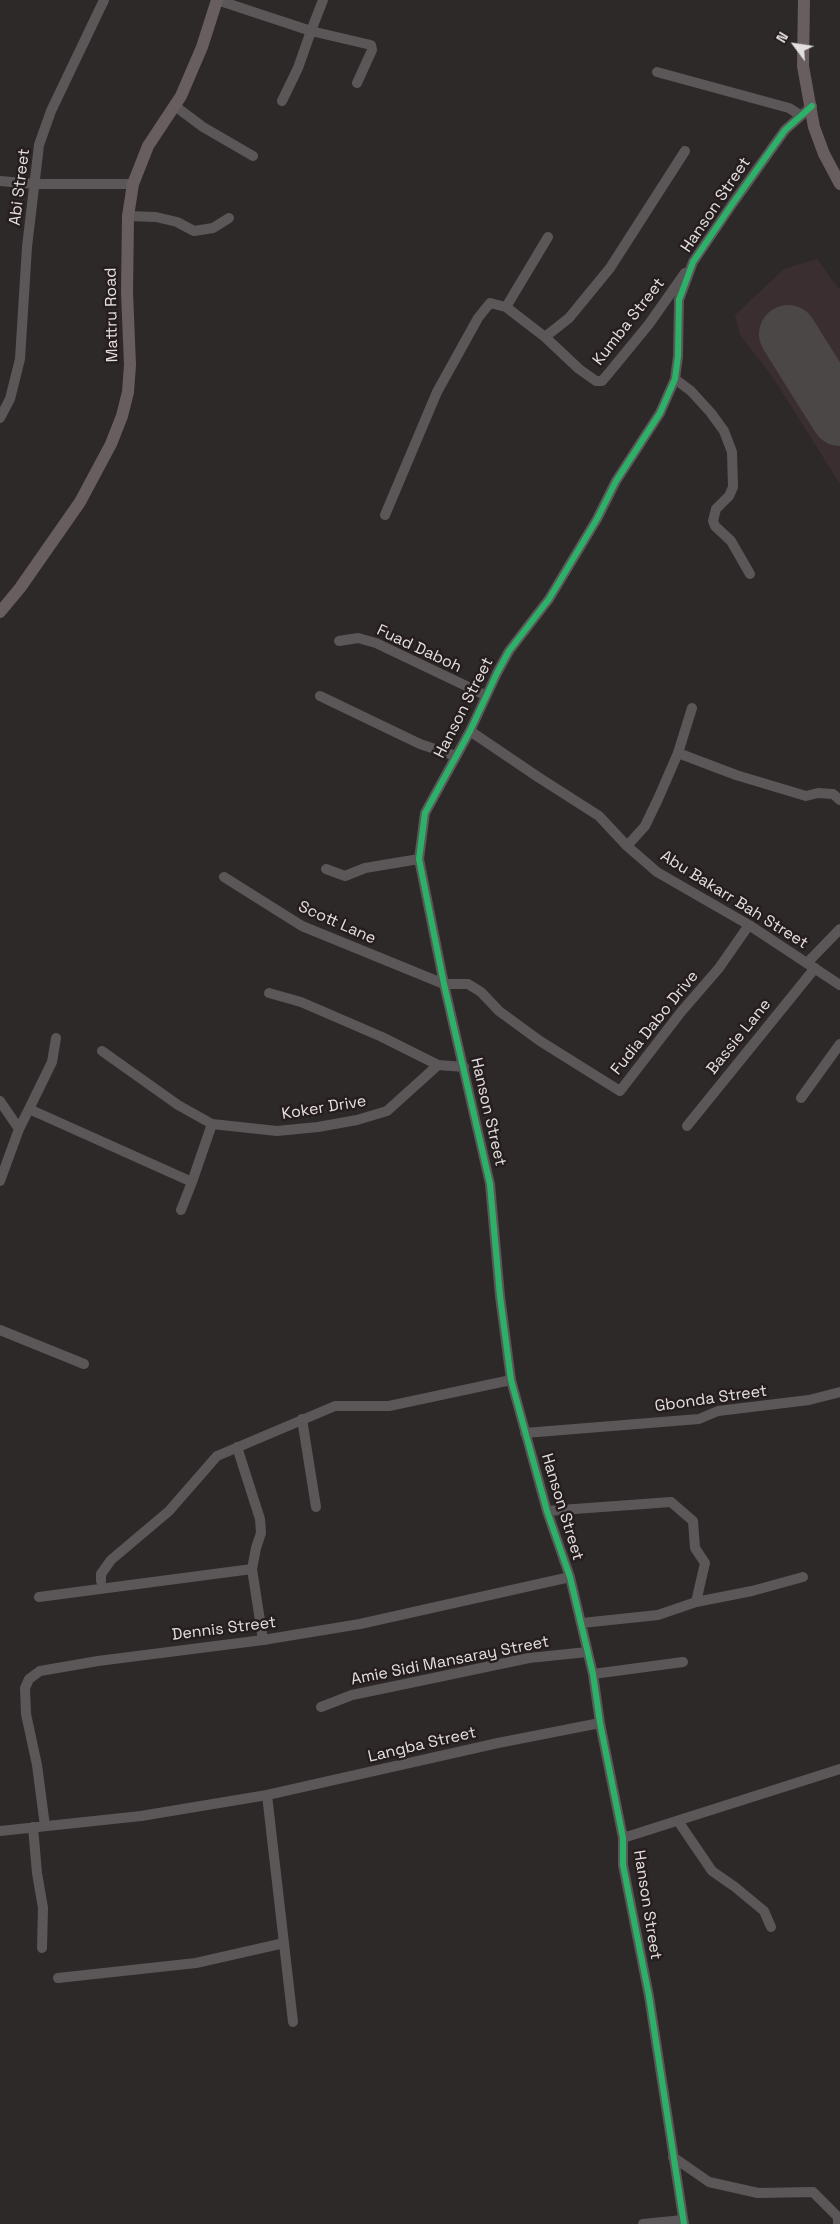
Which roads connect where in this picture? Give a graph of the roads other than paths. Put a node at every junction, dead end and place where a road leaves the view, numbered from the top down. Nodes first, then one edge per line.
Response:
1 (104, 0) edge
2 (217, 0) edge
3 (323, 0) edge
4 (804, 0) edge
5 (311, 31) junction
6 (657, 72) dead end
7 (357, 83) dead end
8 (282, 101) dead end
9 (174, 106) junction
10 (812, 106) junction
11 (800, 115) junction
12 (685, 150) dead end
13 (253, 156) dead end
14 (0, 181) edge
15 (34, 184) junction
16 (133, 184) junction
17 (840, 184) edge
18 (128, 216) junction
19 (230, 218) dead end
20 (548, 237) dead end
21 (693, 262) junction
22 (506, 308) junction
23 (545, 337) junction
24 (675, 379) junction
25 (0, 418) edge
26 (385, 515) dead end
27 (750, 574) dead end
28 (0, 612) edge
29 (339, 641) dead end
30 (485, 695) junction
31 (320, 696) dead end
32 (692, 708) dead end
33 (470, 730) junction
34 (678, 753) junction
35 (456, 756) junction
36 (840, 800) edge
37 (627, 846) junction
38 (419, 859) junction
39 (326, 869) dead end
40 (224, 877) dead end
41 (749, 925) junction
42 (840, 928) edge
43 (811, 965) junction
44 (444, 984) junction
45 (840, 985) edge
46 (269, 993) dead end
47 (56, 1038) dead end
48 (840, 1044) edge
49 (102, 1051) dead end
50 (438, 1065) junction
51 (464, 1067) junction
52 (801, 1098) dead end
53 (0, 1101) edge
54 (29, 1109) junction
55 (212, 1124) junction
56 (687, 1126) dead end
57 (19, 1130) junction
58 (0, 1180) edge
59 (192, 1182) junction
60 (181, 1210) dead end
61 (0, 1330) edge
62 (84, 1364) dead end
63 (511, 1380) junction
64 (840, 1392) edge
65 (302, 1419) junction
66 (525, 1433) junction
67 (237, 1447) junction
68 (316, 1507) dead end
69 (547, 1511) junction
70 (252, 1569) junction
71 (570, 1577) junction
72 (803, 1577) dead end
73 (101, 1581) dead end
74 (40, 1597) dead end
75 (696, 1602) junction
76 (582, 1623) junction
77 (262, 1640) junction
78 (587, 1652) junction
79 (683, 1662) dead end
80 (593, 1674) junction
81 (321, 1707) dead end
82 (600, 1723) junction
83 (840, 1769) edge
84 (267, 1796) junction
85 (678, 1821) junction
86 (45, 1826) junction
87 (33, 1827) junction
88 (0, 1831) edge
89 (623, 1838) junction
90 (771, 1927) dead end
91 (284, 1943) junction
92 (42, 1948) dead end
93 (58, 1978) dead end
94 (293, 2022) dead end
95 (673, 2157) junction
96 (683, 2222) edge
97 (643, 2224) edge
98 (838, 2224) edge

1 - 15 street, Abi Street
2 - 5 street
2 - 9 main road, Mattru Road
3 - 5 street
4 - 10 main road
5 - 7 street
5 - 8 street
6 - 11 street
9 - 13 street
9 - 16 main road, Mattru Road
10 - 11 street, Hanson Street
10 - 17 main road
11 - 21 street, Hanson Street
12 - 23 street
14 - 15 street
15 - 16 street
15 - 25 street, Abi Street
16 - 18 main road, Mattru Road
18 - 19 street
18 - 28 main road, Mattru Road
20 - 22 street
21 - 23 street, Kumba Street
21 - 24 street, Hanson Street
22 - 23 street, Kumba Street
22 - 26 street
24 - 27 street
24 - 30 street, Hanson Street
29 - 30 street, Fuad Daboh
30 - 33 street, Hanson Street
31 - 35 street
32 - 34 street
33 - 35 street, Hanson Street
33 - 37 street, Abu Bakarr Bah Street
34 - 36 street
34 - 37 street
35 - 38 street, Hanson Street
37 - 41 street, Abu Bakarr Bah Street
38 - 39 street
38 - 44 street, Hanson Street
40 - 44 street, Scott Lane
41 - 43 street, Abu Bakarr Bah Street
41 - 44 street, Fudia Dabo Drive
42 - 43 street, Bassie Lane
43 - 45 street, Abu Bakarr Bah Street
43 - 56 street, Bassie Lane
44 - 51 street, Hanson Street
46 - 50 street
47 - 54 street
48 - 52 street
49 - 55 street, Koker Drive
50 - 51 street
50 - 55 street, Koker Drive
51 - 63 street, Hanson Street
53 - 57 street
54 - 57 street
54 - 59 street
55 - 59 street
57 - 58 street
59 - 60 street
61 - 62 street
63 - 65 street
63 - 66 street, Hanson Street
64 - 66 street, Gbonda Street
65 - 67 street
65 - 68 street
66 - 69 street, Hanson Street
67 - 70 street
67 - 73 street
69 - 71 street, Hanson Street
69 - 75 street
70 - 74 street
70 - 77 street
71 - 76 street, Hanson Street
71 - 77 street, Dennis Street
72 - 75 street
75 - 76 street
76 - 78 street, Hanson Street
77 - 86 street, Dennis Street
78 - 80 street, Hanson Street
78 - 81 street, Amie Sidi Mansaray Street
79 - 80 street
80 - 82 street, Hanson Street
82 - 84 street, Langba Street
82 - 89 street, Hanson Street
83 - 85 street
84 - 86 street, Langba Street
84 - 91 street
85 - 89 street
85 - 90 street
86 - 87 street, Langba Street
87 - 88 street, Langba Street
87 - 92 street
89 - 95 street, Hanson Street
91 - 93 street
91 - 94 street
95 - 96 street, Hanson Street
95 - 98 street
96 - 97 street, Hanson Street

